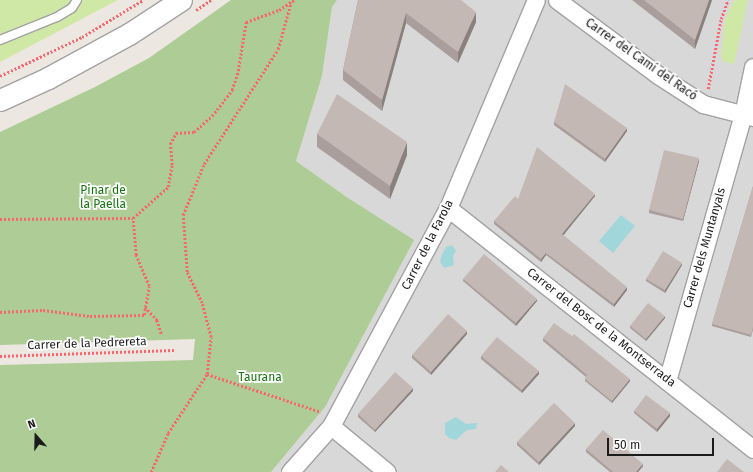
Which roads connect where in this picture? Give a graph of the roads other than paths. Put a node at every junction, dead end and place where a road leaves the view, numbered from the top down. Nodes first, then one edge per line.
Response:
1 (77, 0) edge
2 (181, 0) edge
3 (536, 0) edge
4 (556, 0) edge
5 (0, 40) edge
6 (753, 67) edge
7 (0, 100) edge
8 (748, 116) edge
9 (448, 208) junction
10 (667, 381) junction
11 (331, 426) junction
12 (753, 449) edge
13 (290, 472) edge
14 (387, 472) edge

1 - 5 lane
2 - 7 street
3 - 9 street, Carrer de la Farola
4 - 8 street, Carrer del Camí del Racó
6 - 8 street, Carrer dels Muntanyals
8 - 10 street, Carrer dels Muntanyals
9 - 10 street, Carrer del Bosc de la Montserrada
9 - 11 street, Carrer de la Farola
10 - 12 street, Carrer del Bosc de la Montserrada
11 - 13 street, Carrer de la Farola
11 - 14 street

